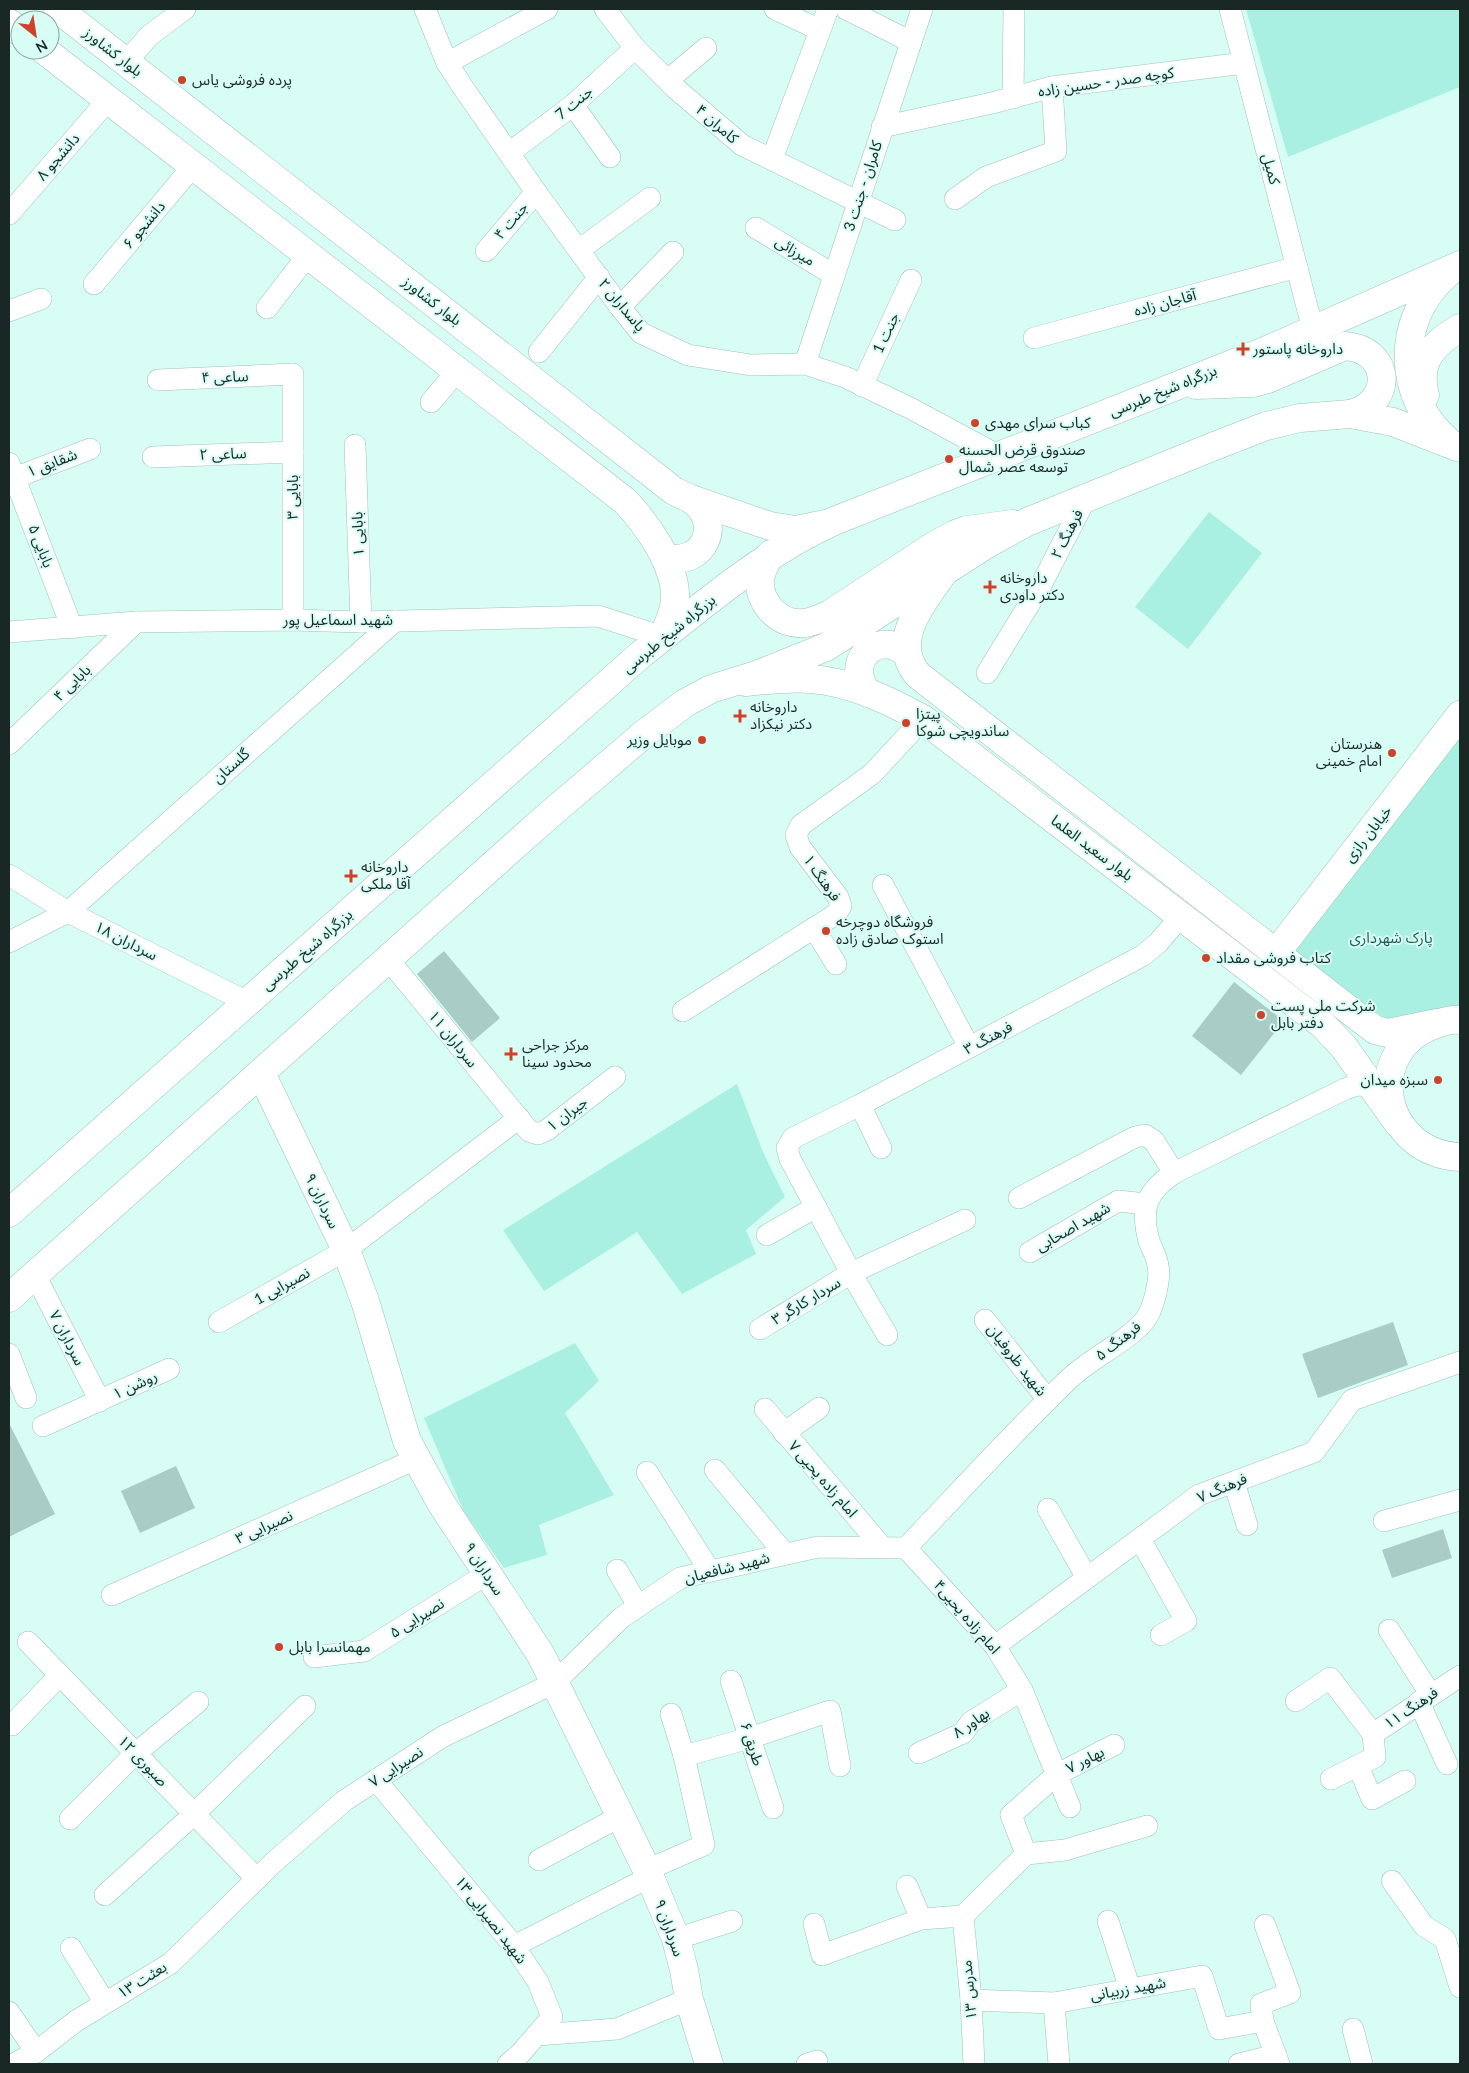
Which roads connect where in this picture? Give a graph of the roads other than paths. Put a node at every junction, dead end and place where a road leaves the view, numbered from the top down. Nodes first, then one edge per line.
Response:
1 (58, 9) edge
2 (185, 9) edge
3 (425, 9) edge
4 (547, 9) edge
5 (605, 9) edge
6 (775, 9) edge
7 (828, 9) edge
8 (846, 9) edge
9 (922, 9) edge
10 (1014, 9) edge
11 (1230, 9) edge
12 (820, 30) junction
13 (911, 42) junction
14 (635, 48) junction
15 (706, 48) dead end
16 (57, 60) edge
17 (126, 62) junction
18 (447, 62) junction
19 (1244, 63) junction
20 (668, 80) junction
21 (1052, 87) junction
22 (1013, 98) junction
23 (108, 100) junction
24 (574, 105) junction
25 (882, 127) junction
26 (509, 153) junction
27 (610, 157) dead end
28 (772, 160) junction
29 (194, 166) junction
30 (536, 192) junction
31 (650, 198) dead end
32 (955, 199) dead end
33 (858, 202) junction
34 (9, 214) edge
35 (895, 220) dead end
36 (756, 228) dead end
37 (579, 250) junction
38 (486, 251) dead end
39 (674, 252) dead end
40 (308, 255) junction
41 (1460, 265) edge
42 (1297, 267) junction
43 (834, 274) junction
44 (599, 277) junction
45 (911, 280) dead end
46 (94, 284) dead end
47 (41, 300) dead end
48 (620, 307) junction
49 (267, 308) dead end
50 (9, 311) edge
51 (1460, 328) edge
52 (1313, 330) junction
53 (1034, 338) dead end
54 (539, 352) dead end
55 (805, 364) junction
56 (457, 371) junction
57 (293, 374) joint
58 (158, 380) dead end
59 (862, 386) junction
60 (1176, 386) junction
61 (431, 402) dead end
62 (1350, 414) junction
63 (1454, 444) edge
64 (355, 445) dead end
65 (90, 449) dead end
66 (293, 452) junction
67 (999, 456) junction
68 (153, 457) dead end
69 (11, 474) edge
70 (1086, 498) junction
71 (691, 499) junction
72 (834, 521) junction
73 (1027, 522) junction
74 (771, 554) junction
75 (666, 558) junction
76 (944, 572) junction
77 (293, 620) junction
78 (395, 621) junction
79 (136, 622) junction
80 (361, 622) junction
81 (72, 628) junction
82 (9, 632) edge
83 (664, 637) junction
84 (906, 652) junction
85 (987, 672) dead end
86 (730, 683) junction
87 (868, 693) junction
88 (1460, 715) edge
89 (923, 719) junction
90 (9, 744) edge
91 (9, 875) edge
92 (883, 885) dead end
93 (68, 912) junction
94 (1181, 916) junction
95 (814, 928) junction
96 (9, 942) edge
97 (1276, 953) junction
98 (388, 959) junction
99 (836, 964) dead end
100 (247, 1002) junction
101 (684, 1011) dead end
102 (1451, 1021) edge
103 (969, 1048) junction
104 (261, 1073) junction
105 (615, 1077) dead end
106 (1372, 1086) junction
107 (860, 1105) junction
108 (519, 1118) junction
109 (1398, 1123) junction
110 (881, 1148) dead end
111 (1460, 1157) edge
112 (1174, 1173) junction
113 (1019, 1198) dead end
114 (1146, 1204) junction
115 (816, 1207) junction
116 (9, 1213) edge
117 (966, 1220) dead end
118 (767, 1235) dead end
119 (346, 1250) junction
120 (1030, 1252) dead end
121 (851, 1273) junction
122 (35, 1275) junction
123 (9, 1298) edge
124 (985, 1320) dead end
125 (219, 1322) dead end
126 (760, 1329) dead end
127 (887, 1335) dead end
128 (9, 1354) edge
129 (1460, 1362) edge
130 (169, 1369) dead end
131 (26, 1398) dead end
132 (1048, 1400) junction
133 (100, 1401) junction
134 (819, 1408) dead end
135 (765, 1409) dead end
136 (43, 1426) dead end
137 (784, 1433) junction
138 (416, 1459) junction
139 (715, 1470) dead end
140 (647, 1472) dead end
141 (1234, 1482) junction
142 (1453, 1502) edge
143 (1048, 1509) dead end
144 (1384, 1521) dead end
145 (1247, 1525) dead end
146 (1140, 1539) junction
147 (882, 1547) junction
148 (906, 1548) junction
149 (785, 1554) junction
150 (617, 1570) dead end
151 (710, 1571) junction
152 (487, 1574) junction
153 (1087, 1578) junction
154 (112, 1595) dead end
155 (638, 1606) junction
156 (1389, 1630) dead end
157 (1161, 1635) dead end
158 (28, 1642) dead end
159 (995, 1646) junction
160 (314, 1657) dead end
161 (60, 1675) junction
162 (1460, 1676) edge
163 (731, 1681) dead end
164 (554, 1683) junction
165 (1022, 1690) junction
166 (1425, 1699) junction
167 (1296, 1701) dead end
168 (198, 1702) dead end
169 (305, 1706) dead end
170 (671, 1714) dead end
171 (12, 1725) dead end
172 (1373, 1734) junction
173 (750, 1738) junction
174 (1114, 1745) dead end
175 (136, 1753) junction
176 (919, 1753) dead end
177 (684, 1756) junction
178 (1446, 1764) edge
179 (840, 1766) dead end
180 (1358, 1766) junction
181 (1056, 1775) junction
182 (1331, 1779) dead end
183 (376, 1780) junction
184 (1406, 1781) dead end
185 (1070, 1807) dead end
186 (773, 1808) dead end
187 (194, 1814) junction
188 (621, 1816) junction
189 (70, 1819) dead end
190 (1147, 1826) dead end
191 (1026, 1854) junction
192 (539, 1860) dead end
193 (649, 1873) junction
194 (257, 1879) junction
195 (1392, 1881) dead end
196 (907, 1886) dead end
197 (105, 1894) dead end
198 (963, 1916) junction
199 (921, 1919) junction
200 (732, 1921) dead end
201 (1108, 1921) dead end
202 (814, 1924) dead end
203 (1265, 1925) dead end
204 (1452, 1936) edge
205 (676, 1939) junction
206 (514, 1946) junction
207 (71, 1948) dead end
208 (1460, 1987) edge
209 (1130, 1989) junction
210 (689, 1999) junction
211 (971, 2000) junction
212 (105, 2003) junction
213 (1054, 2003) junction
214 (9, 2012) edge
215 (1263, 2021) junction
216 (1353, 2029) dead end
217 (537, 2035) junction
218 (36, 2052) junction
219 (1278, 2060) edge
220 (14, 2064) edge
221 (508, 2064) edge
222 (709, 2064) edge
223 (974, 2064) edge
224 (1059, 2064) edge
225 (1240, 2064) edge
226 (1362, 2064) edge

1 - 17 main road, بلوار کشاورز
2 - 17 street
3 - 18 street, پاسداران ۲
4 - 18 street
5 - 14 street, کامران ۴
6 - 12 street
7 - 12 street
8 - 13 street
9 - 13 street, کامران - جنت 3
10 - 22 street
11 - 19 street, کمیل
12 - 28 street
13 - 25 street, کامران - جنت 3
14 - 20 street, کامران ۴
14 - 24 street, جنت 7
15 - 20 street
16 - 23 main road
17 - 71 main road, بلوار کشاورز
18 - 26 street, پاسداران ۲
19 - 21 street, کوچه صدر - حسین زاده
19 - 42 street, کمیل
20 - 28 street, کامران ۴
21 - 22 street, کوچه صدر - حسین زاده
21 - 32 street
22 - 25 street, کوچه صدر - حسین زاده
23 - 29 main road
23 - 34 street, دانشجو ۸
24 - 26 street, جنت 7
24 - 27 street
25 - 33 street, کامران - جنت 3
26 - 30 street, پاسداران ۲
28 - 33 street, کامران ۴
29 - 40 main road
29 - 46 street, دانشجو ۶
30 - 37 street, پاسداران ۲
30 - 38 street, جنت ۴
31 - 37 street
33 - 35 street, کامران ۴
33 - 43 street, کامران - جنت 3
36 - 43 street, میرزائی
37 - 44 street, پاسداران ۲
39 - 48 street
40 - 49 street
40 - 56 main road
41 - 52 main road, بزرگراه شیخ طبرسی
41 - 63 main road
42 - 52 street, کمیل
42 - 53 street, آقاجان زاده
43 - 55 street, کامران - جنت 3
44 - 48 street, پاسداران ۲
44 - 54 street
45 - 59 street, جنت 1
47 - 50 street
48 - 55 street, پاسداران ۲
51 - 63 main road
52 - 60 main road, بزرگراه شیخ طبرسی
55 - 59 street, پاسداران ۲
56 - 61 street
56 - 75 main road
57 - 58 street, ساعی ۴
57 - 66 street, بابایی ۳
59 - 67 street, پاسداران ۲
60 - 62 main road
60 - 67 main road, بزرگراه شیخ طبرسی
62 - 63 main road
62 - 70 main road
64 - 80 street, بابایی ۱
65 - 69 street, شقایق ۱
66 - 68 street, ساعی ۲
66 - 77 street, بابایی ۳
67 - 72 main road, بزرگراه شیخ طبرسی
69 - 81 street, بابایی ۵
70 - 73 main road
70 - 85 street, فرهنگ ۲
71 - 72 main road, بلوار کشاورز
71 - 75 main road
72 - 74 main road, بزرگراه شیخ طبرسی
73 - 74 main road
73 - 76 main road
74 - 83 main road, بزرگراه شیخ طبرسی
75 - 83 main road
76 - 84 main road
76 - 86 main road
77 - 79 street, شهید اسماعیل پور
77 - 80 street, شهید اسماعیل پور
78 - 80 street, شهید اسماعیل پور
78 - 83 street, شهید اسماعیل پور
78 - 93 street, گلستان
79 - 81 street, شهید اسماعیل پور
79 - 90 street, بابایی ۴
81 - 82 street, شهید اسماعیل پور
83 - 100 main road, بزرگراه شیخ طبرسی
84 - 87 main road
84 - 97 main road, بلوار سعید العلما
86 - 87 main road, بلوار سعید العلما
86 - 98 main road
87 - 89 main road, بلوار سعید العلما
88 - 97 main road, خیابان رازی
89 - 94 main road, بلوار سعید العلما
89 - 95 street, فرهنگ ۱
91 - 93 street, سرداران ۱۸
92 - 103 street
93 - 96 street, گلستان
93 - 100 street, سرداران ۱۸
94 - 103 street, فرهنگ ۳
94 - 106 main road, بلوار سعید العلما
95 - 99 street
95 - 101 street, فرهنگ ۱
97 - 102 main road, بلوار سعید العلما
98 - 104 main road
98 - 108 street, سرداران ۱۱
100 - 116 main road, بزرگراه شیخ طبرسی
102 - 109 main road
103 - 107 street, فرهنگ ۳
104 - 119 main road, سرداران ۹
104 - 122 main road
105 - 108 street, جیران ۱
106 - 109 main road, بلوار سعید العلما
106 - 112 street
107 - 110 street
107 - 115 street, فرهنگ ۳
108 - 119 street, نصیرایی 1
109 - 111 main road
112 - 113 street
112 - 114 street
114 - 120 street, شهید اصحابی
114 - 132 street, فرهنگ ۵
115 - 118 street
115 - 121 street
117 - 121 street, سردار کارگر ۳
119 - 125 street, نصیرایی 1
119 - 138 main road, سرداران ۹
121 - 126 street, سردار کارگر ۳
121 - 127 street
122 - 123 main road
122 - 133 street, سرداران ۷
124 - 132 street, شهید ظروفیان
128 - 131 street
129 - 141 street, فرهنگ ۷
130 - 133 street, روشن ۱
132 - 148 street, فرهنگ ۵
133 - 136 street, روشن ۱
134 - 137 street
135 - 137 street, امام زاده یحیی ۷
137 - 147 street, امام زاده یحیی ۷
138 - 152 main road, سرداران ۹
138 - 154 street, نصیرایی ۳
139 - 149 street
140 - 151 street
141 - 145 street
141 - 146 street, فرهنگ ۷
142 - 144 street
143 - 153 street
146 - 153 street, فرهنگ ۷
146 - 157 street
147 - 148 street, شهید شافعیان
147 - 149 street, شهید شافعیان
148 - 159 street, امام زاده یحیی۴
149 - 151 street, شهید شافعیان
150 - 155 street
151 - 155 street, شهید شافعیان
152 - 160 street, نصیرایی ۵
152 - 164 main road, سرداران ۹
153 - 159 street, فرهنگ ۷
155 - 164 street, شهید شافعیان
156 - 166 street
158 - 161 street, صبوری ۱۲
159 - 165 street, امام زاده یحیی۴
161 - 171 street
161 - 175 street, صبوری ۱۲
162 - 166 street, فرهنگ ۱۱
163 - 173 street, طریق ۶
164 - 183 street, نصیرایی ۷
164 - 188 main road, سرداران ۹
165 - 176 street, بهاور ۸
165 - 181 street, امام زاده یحیی۴
166 - 172 street, فرهنگ ۱۱
166 - 178 street
167 - 172 street
168 - 175 street
169 - 187 street
170 - 177 street
172 - 180 street, فرهنگ ۱۱
173 - 177 street
173 - 179 street
173 - 186 street, طریق ۶
174 - 181 street, بهاور ۷
175 - 187 street, صبوری ۱۲
175 - 189 street
177 - 193 street
180 - 182 street, فرهنگ ۱۱
180 - 184 street
181 - 185 street, امام زاده یحیی۴
181 - 191 street, بهاور ۷
183 - 194 street, نصیرایی ۷
183 - 206 street, شهید نصیرایی ۱۳
187 - 194 street, صبوری ۱۲
187 - 197 street
188 - 192 street
188 - 193 main road, سرداران ۹
190 - 191 street
191 - 198 street
193 - 205 main road, سرداران ۹
193 - 206 street
194 - 212 street, بعثت ۱۳
195 - 204 street
196 - 199 street
198 - 199 street
198 - 211 street, مدرس ۱۳
199 - 202 street
200 - 205 street
201 - 209 street
203 - 215 street
204 - 208 street
205 - 210 main road, سرداران ۹
206 - 217 street, شهید نصیرایی ۱۳
207 - 212 street
209 - 213 street, شهید زربیانی
209 - 215 street, شهید زربیانی
210 - 217 street
210 - 222 main road, سرداران ۹
211 - 213 street, شهید زربیانی
211 - 223 street, مدرس ۱۳
212 - 218 street, بعثت ۱۳
213 - 224 street
214 - 218 street
215 - 219 street
216 - 226 street
217 - 221 street, شهید نصیرایی ۱۳
218 - 220 street, بعثت ۱۳
219 - 225 street

